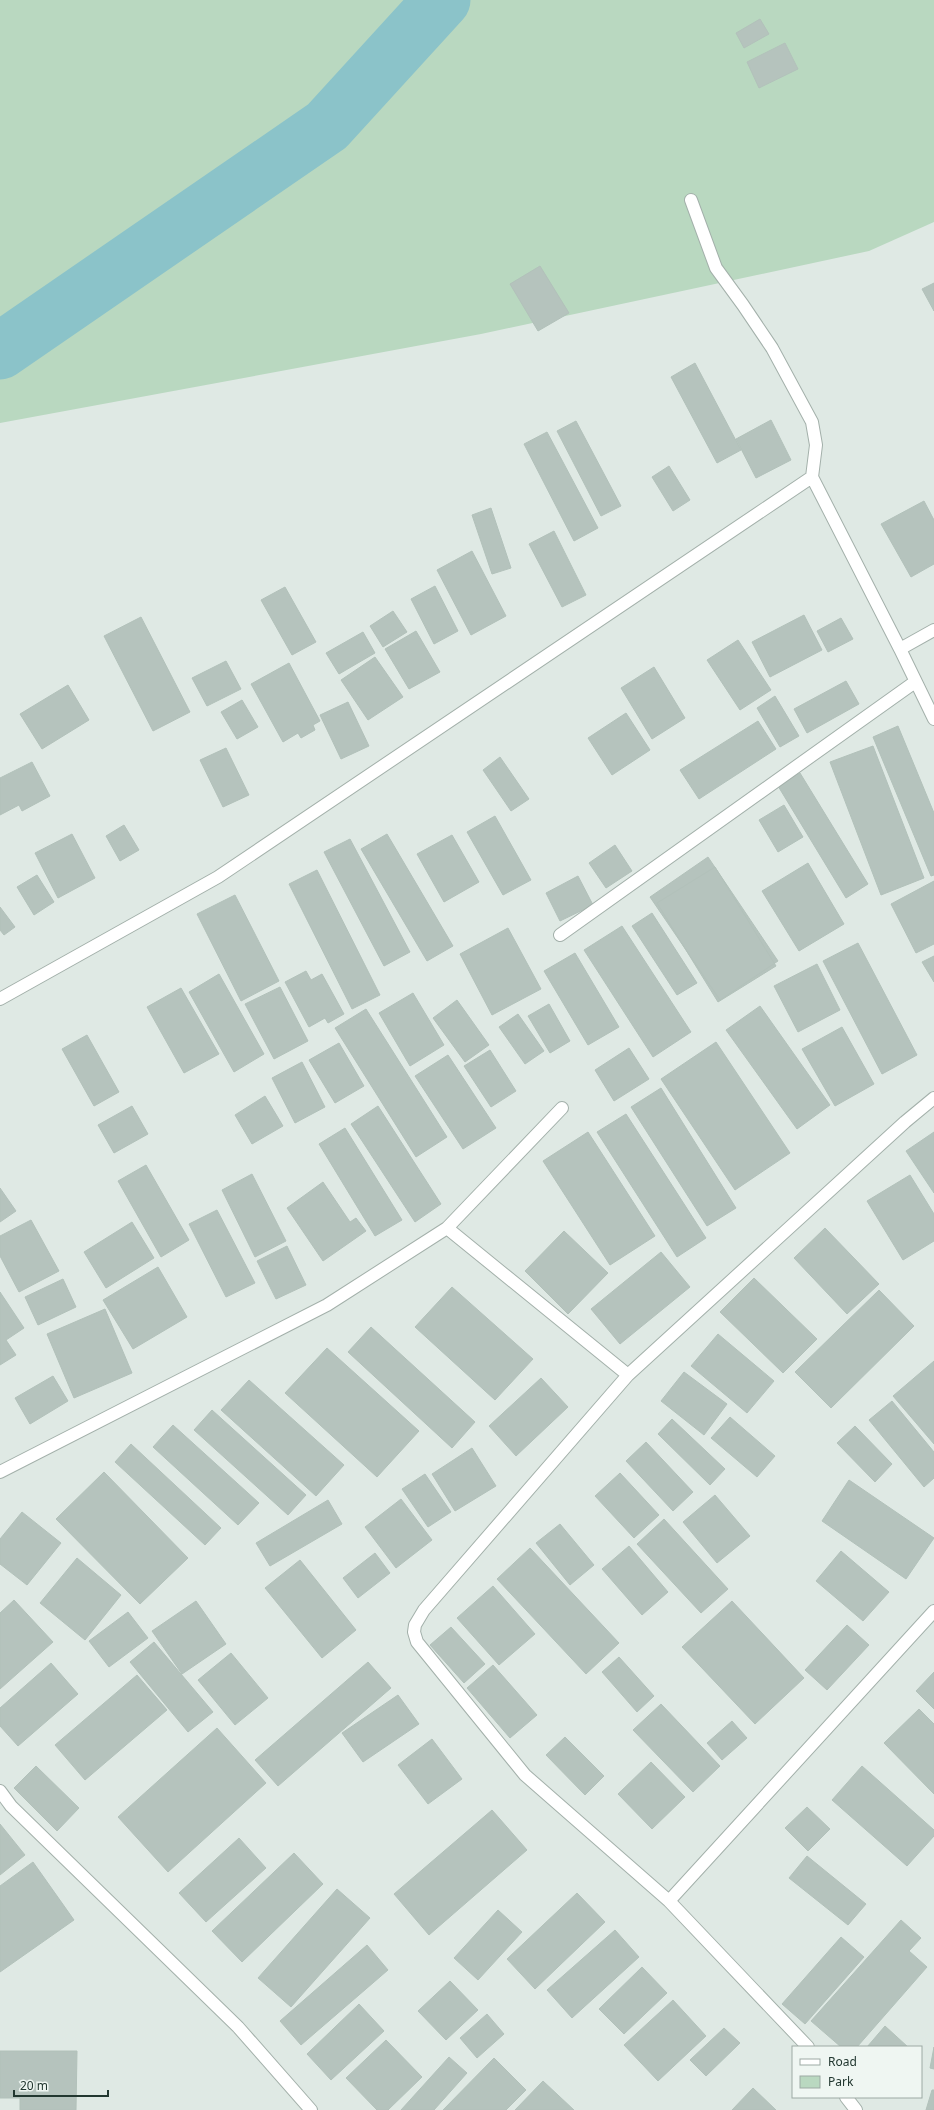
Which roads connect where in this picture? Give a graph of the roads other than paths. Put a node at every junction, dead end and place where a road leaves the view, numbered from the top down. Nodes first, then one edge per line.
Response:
1 (691, 200) dead end
2 (812, 477) junction
3 (934, 630) edge
4 (900, 649) junction
5 (915, 682) junction
6 (934, 719) edge
7 (560, 935) dead end
8 (0, 999) edge
9 (934, 1098) edge
10 (562, 1108) dead end
11 (447, 1228) junction
12 (628, 1375) junction
13 (0, 1472) edge
14 (934, 1611) edge
15 (0, 1790) edge
16 (669, 1901) junction
17 (807, 2046) edge
18 (847, 2098) edge
19 (311, 2110) edge
20 (856, 2110) edge

1 - 2 street
2 - 4 street
2 - 8 street
3 - 4 street
4 - 5 street
5 - 6 street
5 - 7 street
9 - 12 street
10 - 11 street
11 - 12 street
11 - 13 street
12 - 16 street
14 - 16 street
15 - 19 street
16 - 17 street
18 - 20 street

